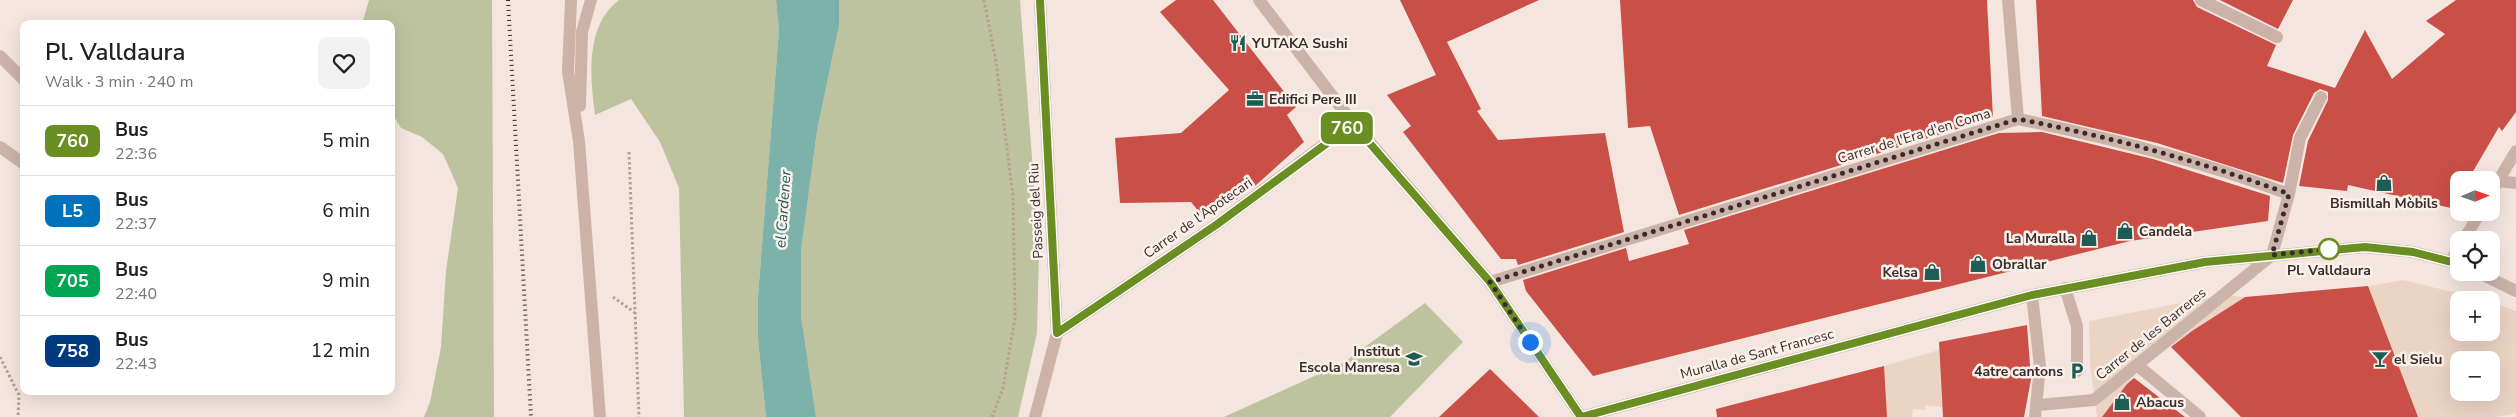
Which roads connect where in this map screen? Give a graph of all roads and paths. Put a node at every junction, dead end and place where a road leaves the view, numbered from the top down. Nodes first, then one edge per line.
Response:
1 (571, 0) edge
2 (591, 0) edge
3 (984, 0) edge
4 (1040, 0) edge
5 (1259, 0) edge
6 (2008, 0) edge
7 (2201, 0) edge
8 (2277, 37) dead end
9 (0, 56) edge
10 (20, 76) edge
11 (2321, 97) dead end
12 (2018, 119) junction
13 (1353, 124) junction
14 (580, 141) junction
15 (0, 147) edge
16 (2516, 151) edge
17 (629, 152) dead end
18 (20, 161) edge
19 (2500, 178) edge
20 (2500, 181) edge
21 (2516, 183) edge
22 (2289, 194) junction
23 (2272, 255) junction
24 (2450, 261) edge
25 (2495, 281) edge
26 (1490, 282) junction
27 (2065, 288) junction
28 (2516, 291) edge
29 (2032, 295) junction
30 (1057, 333) junction
31 (0, 357) edge
32 (2137, 366) junction
33 (2078, 371) dead end
34 (2037, 411) edge
35 (18, 417) edge
36 (600, 417) edge
37 (638, 417) edge
38 (992, 417) edge
39 (1035, 417) edge
40 (1581, 417) edge
41 (2200, 417) edge

1 - 14 street
2 - 14 street
3 - 38 path
4 - 30 street, Passeig del Riu
5 - 13 street, Muralla de Sant Francesc
6 - 12 street
7 - 8 street
9 - 10 street
11 - 22 street
12 - 22 street, Carrer de l'Era d'en Coma
12 - 26 street, Carrer de l'Era d'en Coma
13 - 26 street, Muralla de Sant Francesc
13 - 30 street, Carrer de l'Apotecari
14 - 36 street
15 - 18 street
16 - 19 street
17 - 37 path
20 - 21 street
22 - 23 street
23 - 24 street, Muralla de Sant Francesc
23 - 27 street, Muralla de Sant Francesc
23 - 32 street, Carrer de les Barreres
25 - 28 street
26 - 40 street, Muralla de Sant Francesc
27 - 29 street, Muralla de Sant Francesc
27 - 33 street
29 - 34 street, Carrer de les Barreres
29 - 40 street, Muralla de Sant Francesc
30 - 39 street, Passeig del Riu
31 - 35 path
32 - 34 street, Carrer de les Barreres
32 - 41 street

